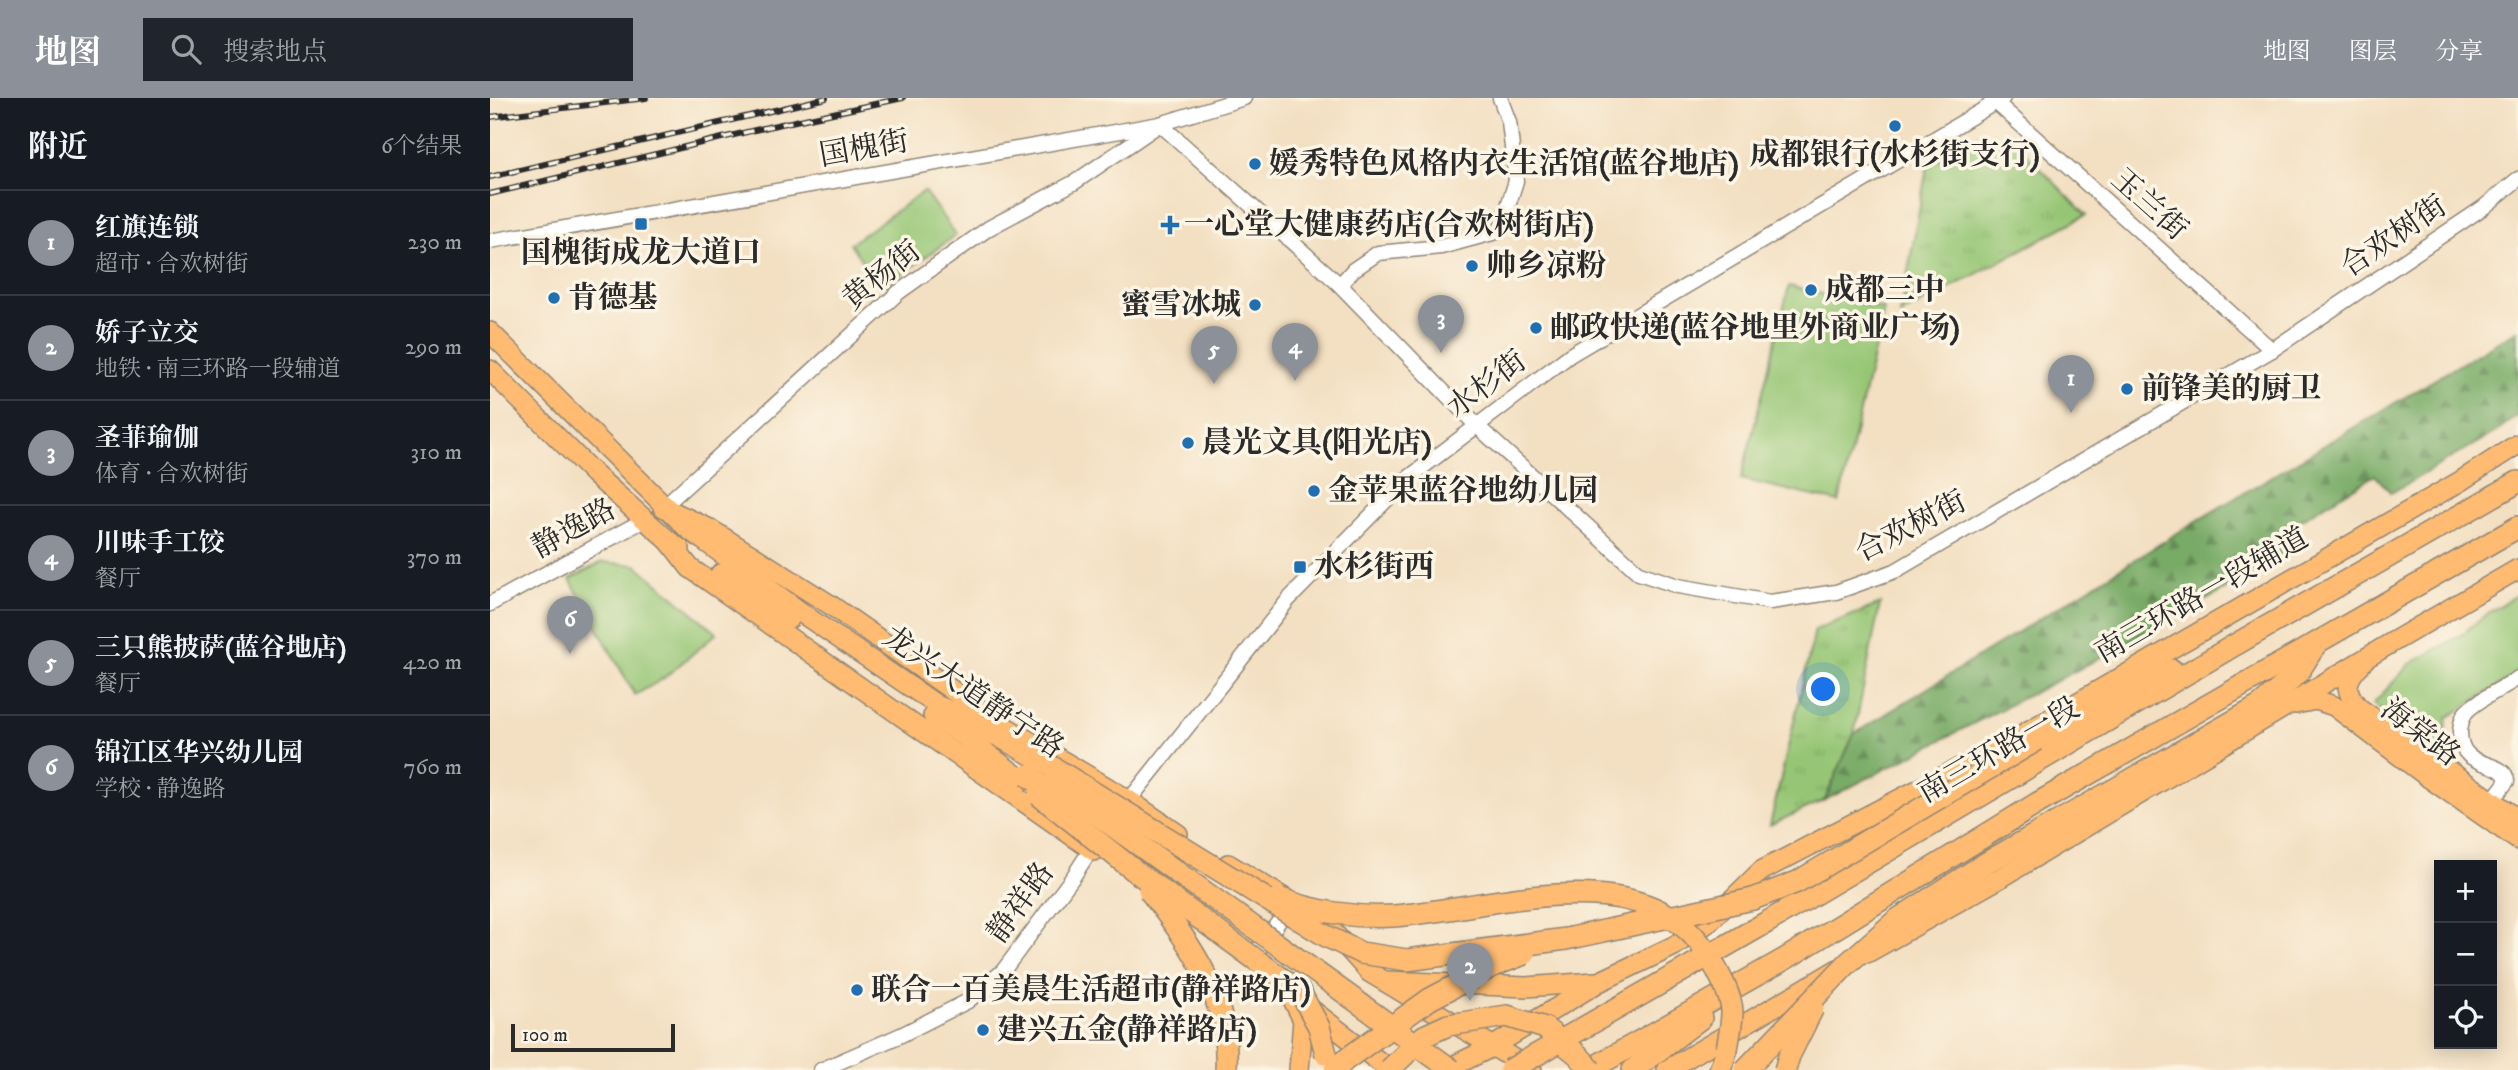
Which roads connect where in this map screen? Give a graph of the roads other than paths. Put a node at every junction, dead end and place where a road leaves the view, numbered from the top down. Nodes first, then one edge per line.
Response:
1 (1244, 98) edge
2 (1500, 98) edge
3 (1997, 100) edge
4 (1160, 124) junction
5 (2518, 179) edge
6 (490, 241) edge
7 (1340, 285) junction
8 (490, 332) edge
9 (2272, 351) junction
10 (490, 370) edge
11 (1476, 425) junction
12 (2518, 444) edge
13 (2518, 482) edge
14 (663, 507) junction
15 (646, 519) junction
16 (2518, 527) edge
17 (669, 541) junction
18 (2518, 569) edge
19 (490, 604) edge
20 (2318, 642) junction
21 (2233, 646) junction
22 (2366, 658) junction
23 (2518, 678) edge
24 (940, 708) joint
25 (2278, 710) junction
26 (970, 742) joint
27 (1029, 770) junction
28 (1130, 801) junction
29 (2492, 801) junction
30 (2518, 819) edge
31 (2518, 840) edge
32 (1092, 849) junction
33 (1135, 871) junction
34 (1238, 881) junction
35 (1293, 902) junction
36 (1566, 939) junction
37 (1227, 949) junction
38 (1847, 962) junction
39 (1369, 972) junction
40 (1751, 977) junction
41 (1600, 982) junction
42 (1289, 992) junction
43 (1492, 1047) junction
44 (1699, 1052) junction
45 (821, 1070) edge
46 (1226, 1070) edge
47 (1299, 1070) edge
48 (1328, 1070) edge
49 (1335, 1070) edge
50 (1389, 1070) edge
51 (1434, 1070) edge
52 (1445, 1070) edge
53 (1451, 1070) edge
54 (1510, 1070) edge
55 (1532, 1070) edge
56 (1590, 1070) edge
57 (1633, 1070) edge
58 (1667, 1070) edge
59 (1691, 1070) edge
60 (1720, 1070) edge
61 (1745, 1070) edge
62 (1785, 1070) edge

1 - 4 street, 国槐街
2 - 7 street
3 - 9 street, 玉兰街
3 - 11 street, 水杉街
4 - 6 street, 国槐街
4 - 7 street, 合欢树街
4 - 14 street, 黄杨街
5 - 9 street, 合欢树街
7 - 11 street, 合欢树街
8 - 14 main road, 龙兴大道静宁路
9 - 11 street, 合欢树街
10 - 15 main road, 龙兴大道静宁路
11 - 28 street, 水杉街
12 - 41 main road, 南三环路一段辅道
13 - 21 highway, 南三环路一段
14 - 24 main road, 龙兴大道静宁路
14 - 28 main road
15 - 17 main road, 龙兴大道静宁路
15 - 19 street, 静逸路
16 - 20 highway
17 - 26 main road, 龙兴大道静宁路
17 - 32 main road
18 - 22 main road
20 - 38 highway
20 - 40 highway
21 - 36 highway, bridge
21 - 54 highway, 南三环路一段, bridge
22 - 25 main road
22 - 29 main road, 海棠路
23 - 29 street
24 - 27 highway
25 - 31 main road, 海棠路
25 - 44 main road
26 - 27 highway
27 - 33 highway, bridge
27 - 34 highway, bridge
27 - 51 highway, 龙兴大道静宁路, bridge
27 - 53 highway, 龙兴大道静宁路, bridge
28 - 32 street, 静祥路
28 - 35 main road
29 - 30 main road, 海棠路
32 - 37 main road
32 - 45 street, 静祥路
33 - 46 highway, bridge
33 - 48 highway, bridge
34 - 36 highway, bridge
34 - 60 highway, bridge
35 - 37 street
35 - 39 main road
36 - 49 highway, bridge
37 - 42 main road
38 - 61 highway, bridge
38 - 62 highway, bridge
39 - 41 main road
39 - 43 main road
40 - 56 highway
40 - 57 highway
41 - 43 main road, 南三环路一段辅道
42 - 47 main road
42 - 50 main road
43 - 52 main road, 南三环路一段辅道
43 - 55 main road
44 - 58 main road
44 - 59 main road
50 - 56 highway, bridge

